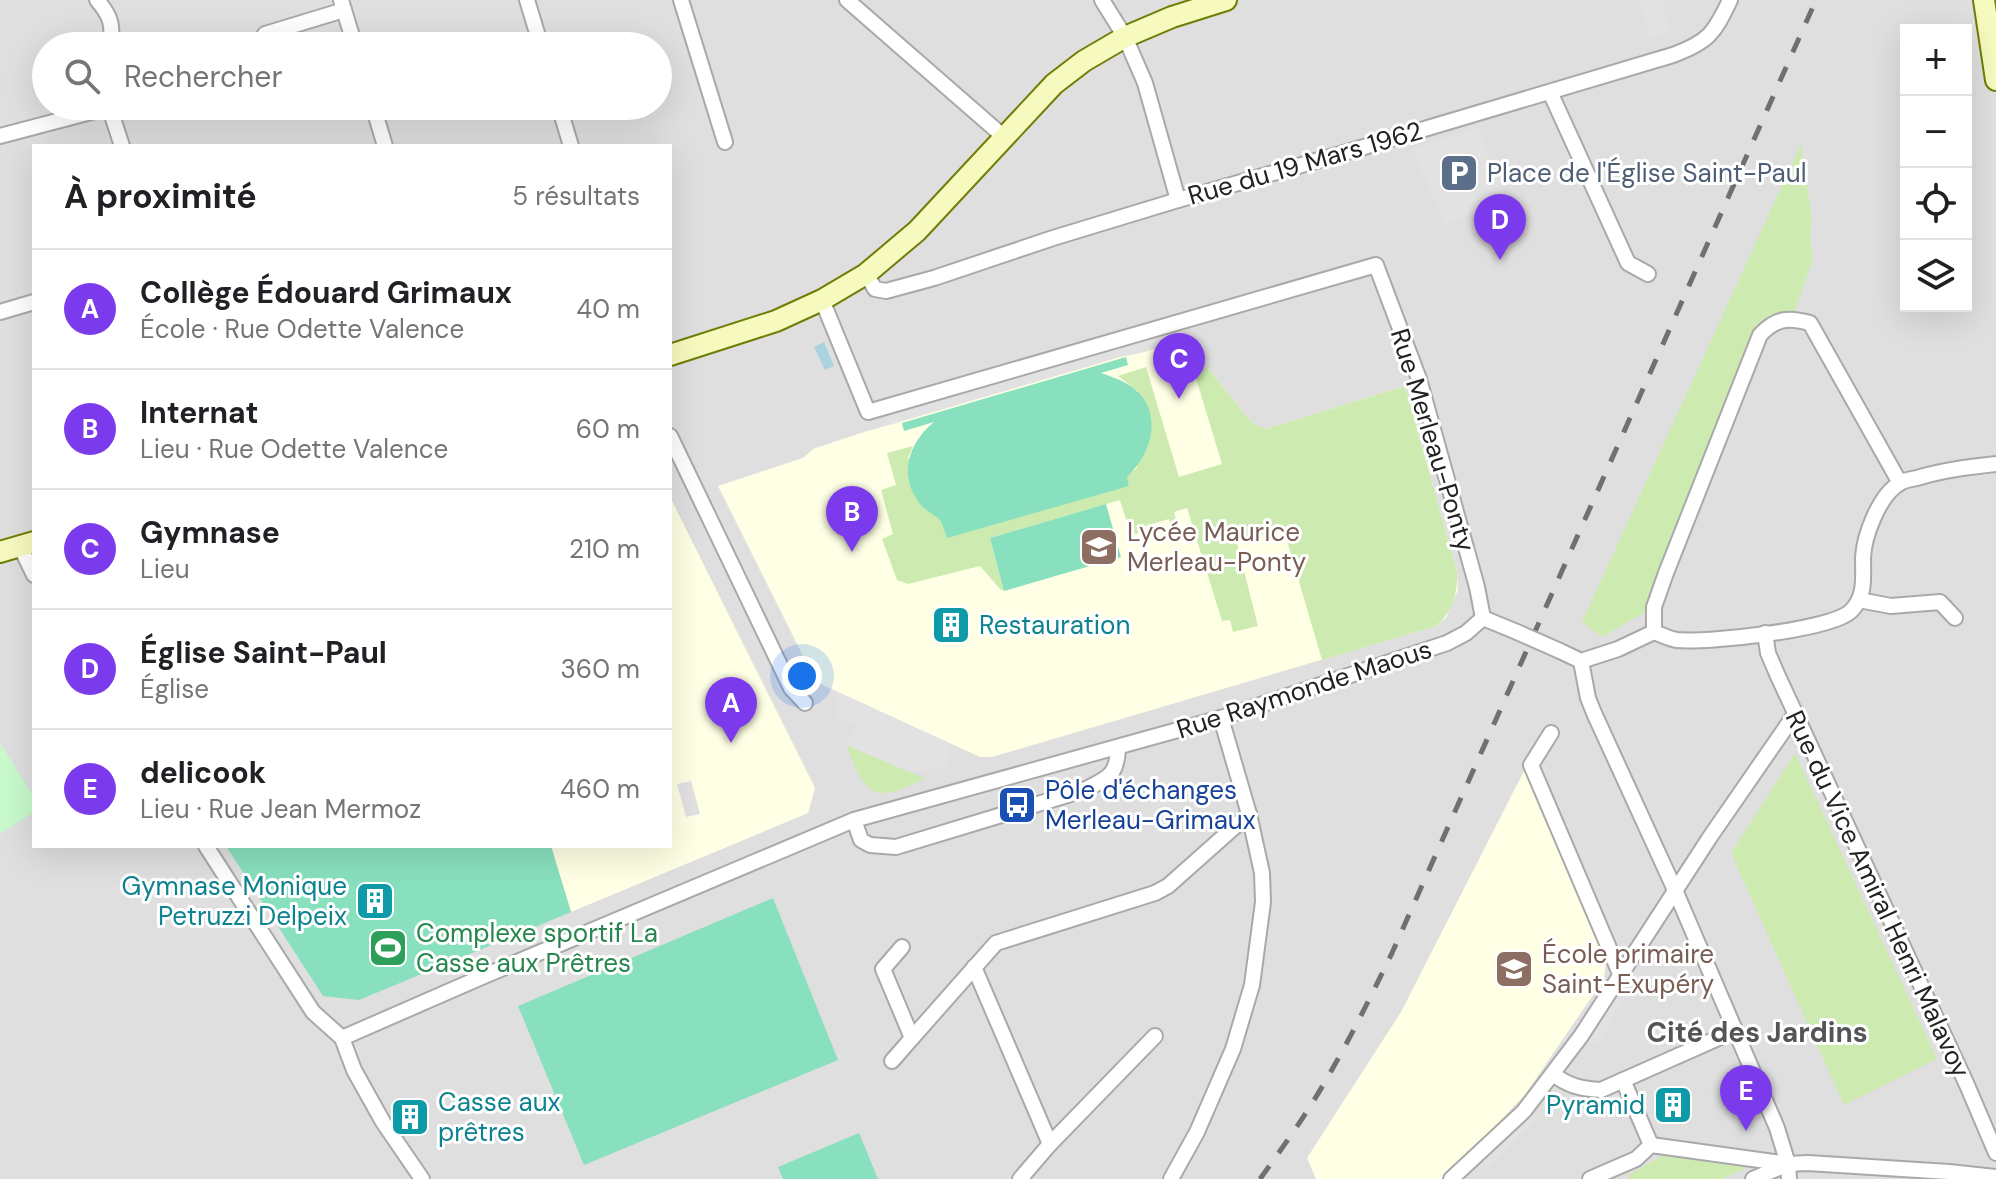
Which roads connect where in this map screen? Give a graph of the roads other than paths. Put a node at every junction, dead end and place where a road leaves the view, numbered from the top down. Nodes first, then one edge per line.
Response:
1 (97, 0) edge
2 (527, 0) edge
3 (681, 0) edge
4 (847, 0) edge
5 (1102, 0) edge
6 (1226, 0) edge
7 (1730, 0) edge
8 (1984, 0) edge
9 (343, 5) edge
10 (112, 32) edge
11 (270, 32) edge
12 (351, 32) edge
13 (537, 32) edge
14 (1125, 37) junction
15 (1996, 80) edge
16 (1550, 92) junction
17 (61, 120) edge
18 (114, 120) edge
19 (377, 120) edge
20 (563, 120) edge
21 (0, 136) edge
22 (1004, 137) junction
23 (725, 142) dead end
24 (121, 144) edge
25 (384, 144) edge
26 (570, 144) edge
27 (1178, 200) junction
28 (866, 274) junction
29 (1648, 274) dead end
30 (822, 300) junction
31 (32, 303) edge
32 (0, 312) edge
33 (672, 354) edge
34 (672, 440) edge
35 (1996, 464) edge
36 (1900, 483) junction
37 (18, 547) edge
38 (32, 572) edge
39 (1859, 600) junction
40 (1483, 618) junction
41 (1955, 618) dead end
42 (1654, 632) junction
43 (1765, 633) junction
44 (1581, 661) junction
45 (805, 703) dead end
46 (1795, 714) junction
47 (1221, 718) junction
48 (1551, 733) dead end
49 (1118, 748) junction
50 (1249, 814) junction
51 (854, 820) junction
52 (207, 848) edge
53 (1675, 890) junction
54 (902, 947) dead end
55 (974, 967) junction
56 (1621, 976) junction
57 (1734, 1031) junction
58 (1155, 1036) dead end
59 (342, 1038) junction
60 (912, 1038) junction
61 (892, 1061) dead end
62 (1553, 1074) junction
63 (1623, 1080) junction
64 (1050, 1144) junction
65 (1651, 1145) junction
66 (1996, 1153) edge
67 (1789, 1172) edge
68 (1996, 1177) edge
69 (422, 1179) edge
70 (1020, 1179) edge
71 (1171, 1179) edge
72 (1451, 1179) edge
73 (1590, 1179) edge
74 (1753, 1179) edge

1 - 10 street
2 - 13 street
3 - 23 street
4 - 22 street
5 - 14 street
6 - 14 street
7 - 16 street, Rue du 19 Mars 1962
8 - 15 street
9 - 11 street
9 - 12 street
14 - 22 street
14 - 27 street
16 - 27 street, Rue du 19 Mars 1962
16 - 29 street
17 - 21 street
18 - 24 street
19 - 25 street
20 - 26 street
22 - 28 street
27 - 28 street, Rue du 19 Mars 1962
28 - 30 street
30 - 33 street
30 - 40 street, Rue Merleau-Ponty
31 - 32 street
34 - 45 street
35 - 36 street
36 - 39 street
36 - 42 street
37 - 38 street
39 - 41 street
39 - 43 street
40 - 44 street, bridge
40 - 47 street, Rue Raymonde Maous
42 - 43 street
42 - 44 street
43 - 46 street, Rue du Vice Amiral Henri Malavoy
44 - 53 street
46 - 53 street
46 - 66 street, Rue du Vice Amiral Henri Malavoy
47 - 49 street, Rue Raymonde Maous
47 - 50 street
48 - 56 street
49 - 51 street, Rue Raymonde Maous
49 - 51 street
50 - 55 street
50 - 71 street
51 - 59 street, Rue Raymonde Maous
52 - 59 street
53 - 56 street
53 - 57 street
54 - 60 street
55 - 60 street
55 - 64 street
56 - 62 street
57 - 63 street
57 - 67 street
58 - 64 street
59 - 69 street
60 - 61 street
62 - 63 street
62 - 72 street
63 - 65 street
64 - 70 street
65 - 67 street
65 - 73 street
67 - 68 street
67 - 74 street

